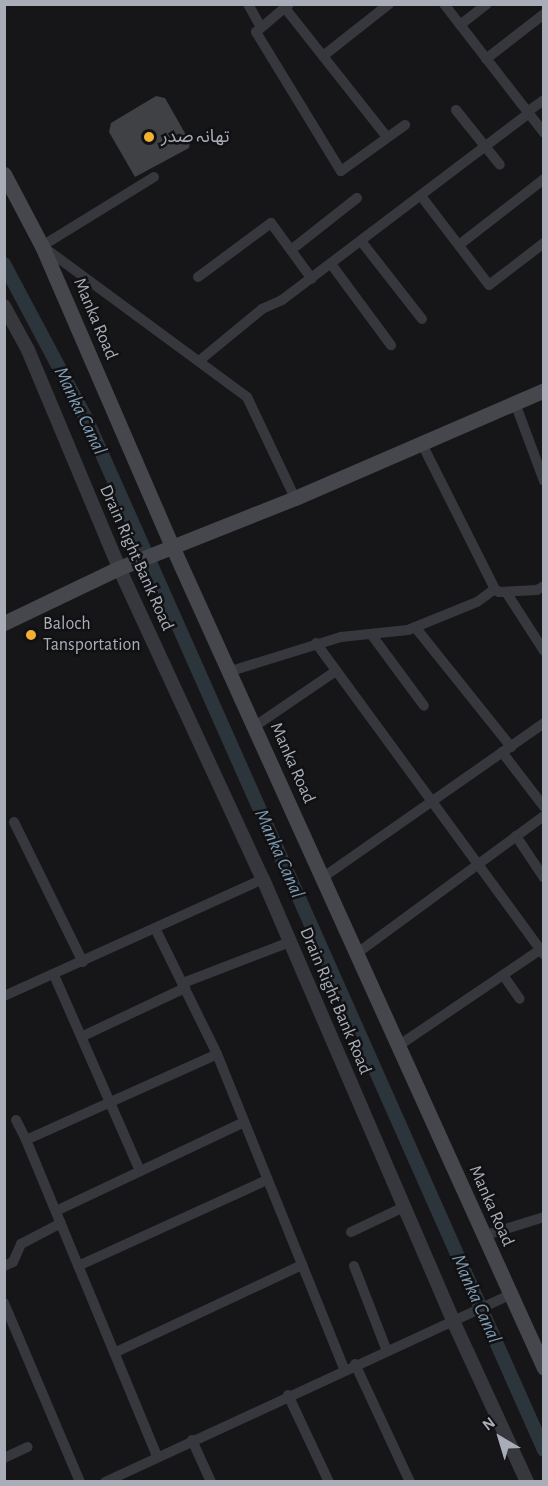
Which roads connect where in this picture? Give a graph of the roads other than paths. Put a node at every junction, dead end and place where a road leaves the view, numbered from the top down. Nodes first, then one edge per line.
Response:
1 (248, 4) edge
2 (389, 4) edge
3 (444, 4) edge
4 (487, 4) edge
5 (287, 6) edge
6 (543, 14) edge
7 (460, 25) junction
8 (260, 26) junction
9 (322, 56) junction
10 (486, 59) junction
11 (543, 100) edge
12 (456, 110) dead end
13 (528, 113) junction
14 (405, 125) dead end
15 (543, 133) edge
16 (386, 136) junction
17 (486, 147) junction
18 (500, 165) dead end
19 (4, 174) edge
20 (154, 177) dead end
21 (543, 179) edge
22 (421, 196) junction
23 (357, 198) dead end
24 (361, 241) junction
25 (543, 243) edge
26 (459, 245) junction
27 (42, 246) junction
28 (291, 250) junction
29 (331, 264) junction
30 (198, 277) dead end
31 (312, 279) junction
32 (4, 306) edge
33 (422, 319) dead end
34 (391, 345) dead end
35 (199, 361) junction
36 (543, 390) edge
37 (515, 403) junction
38 (422, 444) junction
39 (543, 481) edge
40 (295, 498) junction
41 (172, 546) junction
42 (119, 568) junction
43 (543, 586) edge
44 (501, 590) junction
45 (4, 623) edge
46 (415, 627) junction
47 (539, 633) edge
48 (371, 634) junction
49 (316, 643) junction
50 (543, 651) edge
51 (231, 671) junction
52 (336, 671) junction
53 (424, 706) dead end
54 (543, 723) edge
55 (255, 726) junction
56 (506, 750) junction
57 (432, 803) junction
58 (543, 807) edge
59 (543, 816) edge
60 (14, 822) dead end
61 (516, 836) junction
62 (478, 864) junction
63 (322, 878) junction
64 (543, 878) edge
65 (263, 879) junction
66 (156, 930) junction
67 (290, 942) junction
68 (542, 952) edge
69 (356, 954) junction
70 (83, 962) junction
71 (54, 975) junction
72 (503, 975) junction
73 (184, 986) junction
74 (4, 996) edge
75 (520, 999) dead end
76 (82, 1036) junction
77 (398, 1046) junction
78 (217, 1054) junction
79 (109, 1103) junction
80 (16, 1120) dead end
81 (244, 1122) junction
82 (26, 1140) junction
83 (139, 1169) junction
84 (267, 1179) junction
85 (405, 1207) junction
86 (56, 1211) junction
87 (543, 1217) edge
88 (61, 1223) junction
89 (351, 1232) dead end
90 (483, 1236) junction
91 (302, 1265) junction
92 (4, 1266) edge
93 (78, 1266) junction
94 (354, 1266) dead end
95 (509, 1295) junction
96 (4, 1303) edge
97 (454, 1323) junction
98 (387, 1351) junction
99 (114, 1353) junction
100 (350, 1366) junction
101 (543, 1368) edge
102 (288, 1395) junction
103 (192, 1440) junction
104 (28, 1447) dead end
105 (157, 1456) junction
106 (4, 1458) edge
107 (80, 1482) edge
108 (105, 1482) edge
109 (212, 1482) edge
110 (329, 1482) edge
111 (410, 1482) edge
112 (527, 1482) edge

1 - 8 street
2 - 9 street
3 - 7 street
4 - 7 street
5 - 8 street
5 - 9 street
6 - 10 street
7 - 10 street
8 - 16 street
9 - 16 street
10 - 13 street
11 - 13 street
12 - 17 street
13 - 15 street
13 - 17 street
14 - 16 street
17 - 18 street
17 - 22 street
19 - 27 main road, Manka Road
20 - 27 street
21 - 26 street
22 - 24 street
22 - 26 street
23 - 28 street
24 - 29 street
24 - 33 street
25 - 26 street
27 - 35 street
27 - 41 main road, Manka Road
28 - 30 street
28 - 31 street
29 - 31 street
29 - 34 street
31 - 35 street
32 - 42 street, Drain Right Bank Road
35 - 40 street
36 - 37 main road
37 - 38 main road
37 - 39 street
38 - 40 main road
38 - 44 street
40 - 41 main road
41 - 42 main road
41 - 51 main road, Manka Road
42 - 45 main road
42 - 65 street, Drain Right Bank Road
43 - 44 street
44 - 46 street
44 - 47 street
46 - 48 street
46 - 56 street
47 - 50 street
48 - 49 street
48 - 53 street
49 - 51 street
49 - 52 street
51 - 55 main road, Manka Road
52 - 55 street
52 - 57 street
54 - 56 street
55 - 63 main road, Manka Road
56 - 57 street
56 - 58 street
57 - 62 street
57 - 63 street
59 - 61 street
60 - 70 street
61 - 62 street
61 - 64 street
62 - 68 street
62 - 69 street
63 - 69 main road, Manka Road
65 - 66 street
65 - 67 street, Drain Right Bank Road
66 - 70 street
66 - 73 street
67 - 73 street
67 - 85 street, Drain Right Bank Road
68 - 72 street
69 - 77 main road, Manka Road
70 - 71 street
71 - 74 street
71 - 76 street
72 - 75 street
72 - 77 street
73 - 76 street
73 - 78 street
76 - 79 street
77 - 90 main road, Manka Road
78 - 79 street
78 - 81 street
79 - 82 street
79 - 83 street
80 - 82 street
81 - 83 street
81 - 84 street
82 - 86 street
83 - 86 street
84 - 91 street
84 - 93 street
85 - 89 street
85 - 97 street, Drain Right Bank Road
86 - 88 street
87 - 90 street
88 - 92 street
88 - 93 street
90 - 95 main road, Manka Road
91 - 99 street
91 - 100 street
93 - 99 street
94 - 98 street
95 - 97 street
95 - 101 main road, Manka Road
96 - 107 street
97 - 98 street
97 - 112 street, Drain Right Bank Road
98 - 100 street
99 - 105 street
100 - 102 street
100 - 111 street
102 - 103 street
102 - 110 street
103 - 105 street
103 - 109 street
104 - 106 street
105 - 108 street

